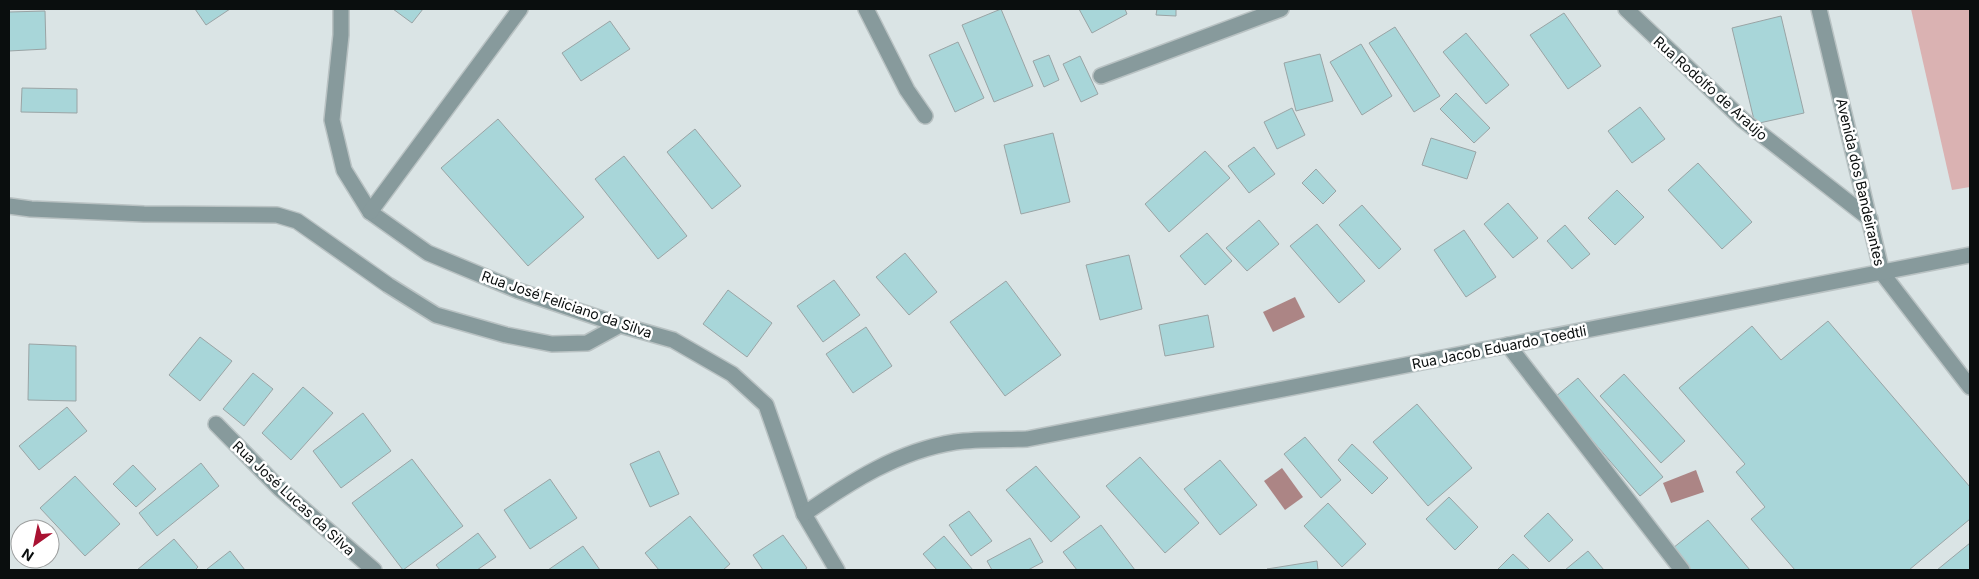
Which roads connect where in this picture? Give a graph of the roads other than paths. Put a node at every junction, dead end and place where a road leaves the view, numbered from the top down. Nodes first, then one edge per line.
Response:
1 (340, 9) edge
2 (520, 9) edge
3 (866, 9) edge
4 (1281, 9) edge
5 (1626, 9) edge
6 (1819, 9) edge
7 (1101, 76) dead end
8 (925, 116) dead end
9 (9, 206) edge
10 (370, 212) junction
11 (1870, 219) junction
12 (1970, 255) edge
13 (1882, 273) junction
14 (620, 325) junction
15 (1508, 345) junction
16 (1970, 387) edge
17 (216, 424) dead end
18 (804, 514) junction
19 (374, 570) edge
20 (837, 570) edge
21 (1682, 570) edge

1 - 10 street, Rua José Feliciano da Silva
2 - 10 street
3 - 8 street
4 - 7 street
5 - 11 street, Rua Rodolfo de Araújo
6 - 11 street, Avenida dos Bandeirantes
9 - 14 street
10 - 14 street, Rua José Feliciano da Silva
11 - 13 street, Avenida dos Bandeirantes
12 - 13 street, Rua Jacob Eduardo Toedtli
13 - 15 street, Rua Jacob Eduardo Toedtli
13 - 16 street, Avenida dos Bandeirantes
14 - 18 street, Rua José Feliciano da Silva
15 - 18 street, Rua Jacob Eduardo Toedtli
15 - 21 street
17 - 19 street, Rua José Lucas da Silva
18 - 20 street, Rua José Feliciano da Silva

